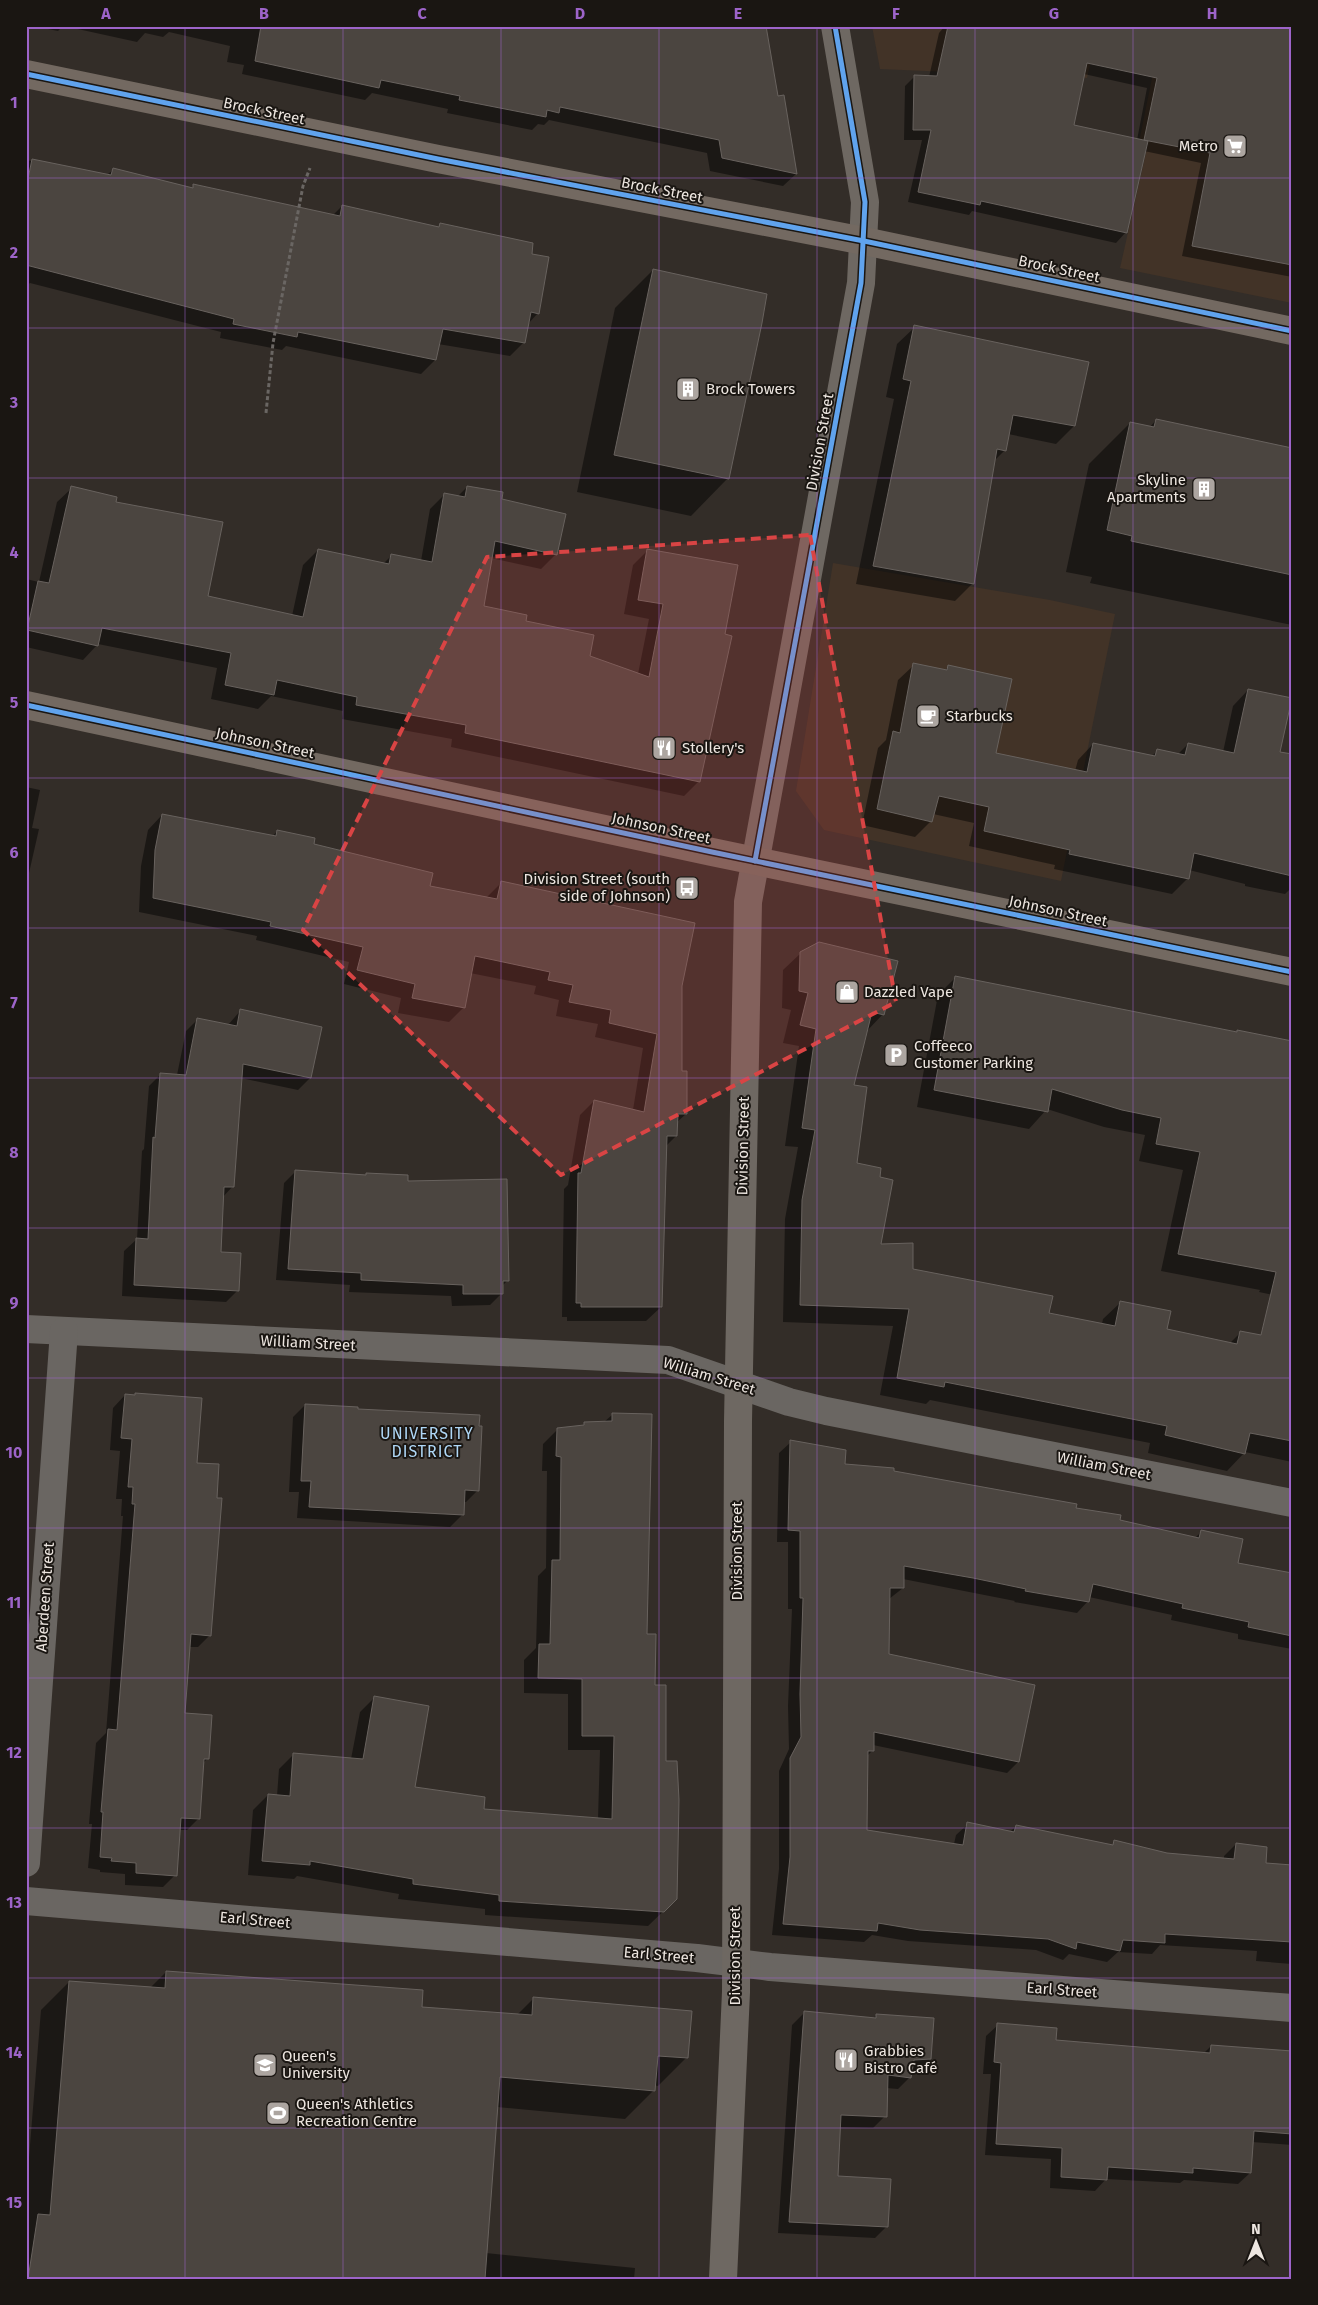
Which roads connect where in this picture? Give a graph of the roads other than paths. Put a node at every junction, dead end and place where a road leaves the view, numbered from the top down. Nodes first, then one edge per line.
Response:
1 (835, 26) edge
2 (26, 74) edge
3 (864, 241) junction
4 (1292, 331) edge
5 (26, 705) edge
6 (754, 861) junction
7 (1292, 972) edge
8 (26, 1329) edge
9 (64, 1331) junction
10 (738, 1384) junction
11 (1292, 1503) edge
12 (26, 1863) edge
13 (26, 1901) edge
14 (736, 1963) junction
15 (1292, 2008) edge
16 (722, 2279) edge

1 - 3 street, Division Street
2 - 3 main road, Brock Street
3 - 4 main road, Brock Street
3 - 6 street, Division Street
5 - 6 main road, Johnson Street
6 - 7 main road, Johnson Street
6 - 10 street, Division Street
8 - 9 street, William Street
9 - 10 street, William Street
9 - 12 street, Aberdeen Street
10 - 11 street, William Street
10 - 14 street, Division Street
13 - 14 street, Earl Street
14 - 15 street, Earl Street
14 - 16 street, Division Street

